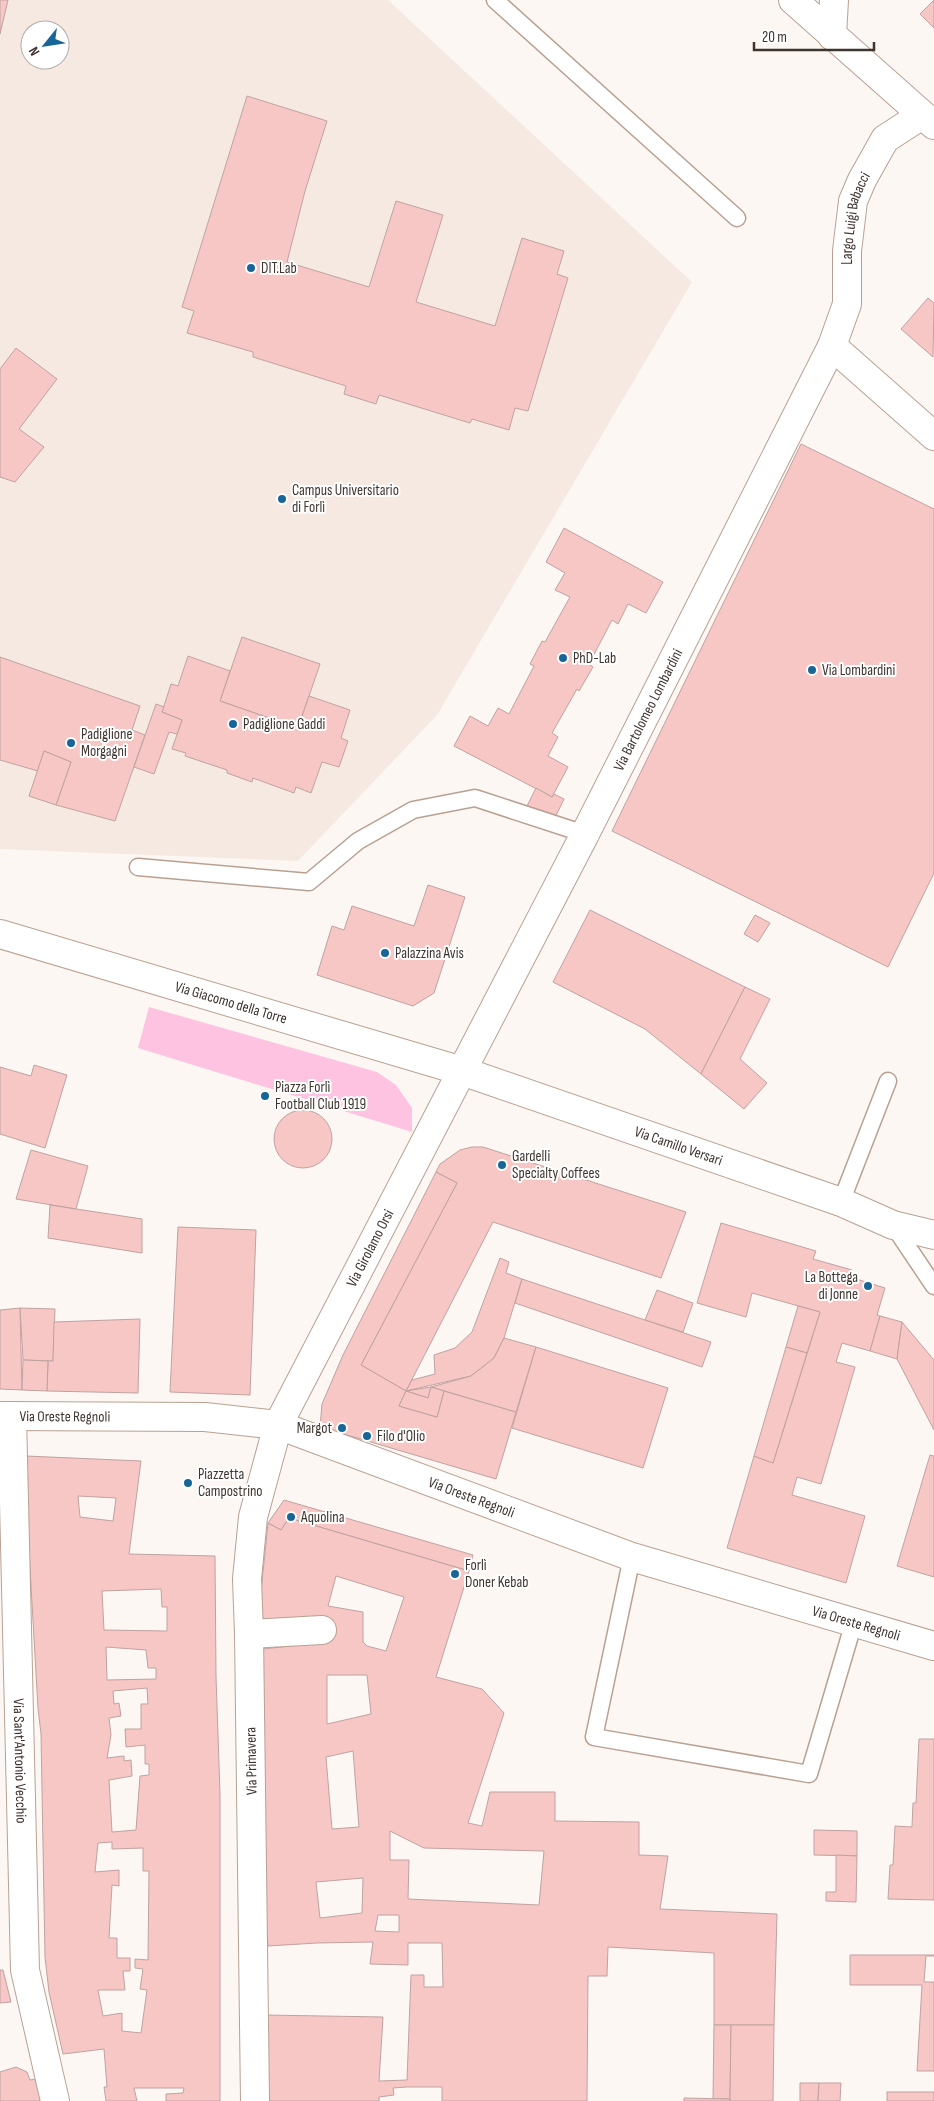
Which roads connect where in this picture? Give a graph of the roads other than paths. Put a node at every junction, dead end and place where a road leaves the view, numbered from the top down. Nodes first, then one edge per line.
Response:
1 (495, 0) edge
2 (793, 0) edge
3 (834, 0) edge
4 (832, 36) junction
5 (928, 120) edge
6 (737, 218) dead end
7 (832, 346) junction
8 (934, 436) edge
9 (585, 834) junction
10 (138, 867) dead end
11 (0, 934) edge
12 (462, 1071) junction
13 (888, 1082) dead end
14 (841, 1202) junction
15 (893, 1225) junction
16 (934, 1235) edge
17 (934, 1286) edge
18 (6, 1416) edge
19 (278, 1425) junction
20 (632, 1557) junction
21 (854, 1622) junction
22 (322, 1630) dead end
23 (249, 1634) junction
24 (933, 1645) edge
25 (55, 2101) edge
26 (255, 2101) edge

1 - 6 lane
2 - 4 street
3 - 4 street
4 - 5 street
5 - 7 street, Largo Luigi Babacci
7 - 8 street
7 - 9 street, Via Bartolomeo Lombardini
9 - 10 lane
9 - 12 street, Via Bartolomeo Lombardini
11 - 12 street, Via Giacomo della Torre
12 - 14 street, Via Camillo Versari
12 - 19 street, Via Girolamo Orsi
13 - 14 lane
14 - 15 street, Via Camillo Versari
15 - 16 street, Via Camillo Versari
15 - 17 lane
18 - 19 street, Via Oreste Regnoli
18 - 25 street, Via Sant'Antonio Vecchio
19 - 20 street, Via Oreste Regnoli
19 - 23 street, Via Primavera
20 - 21 street, Via Oreste Regnoli
20 - 21 lane
21 - 24 street, Via Oreste Regnoli
22 - 23 street
23 - 26 street, Via Primavera

